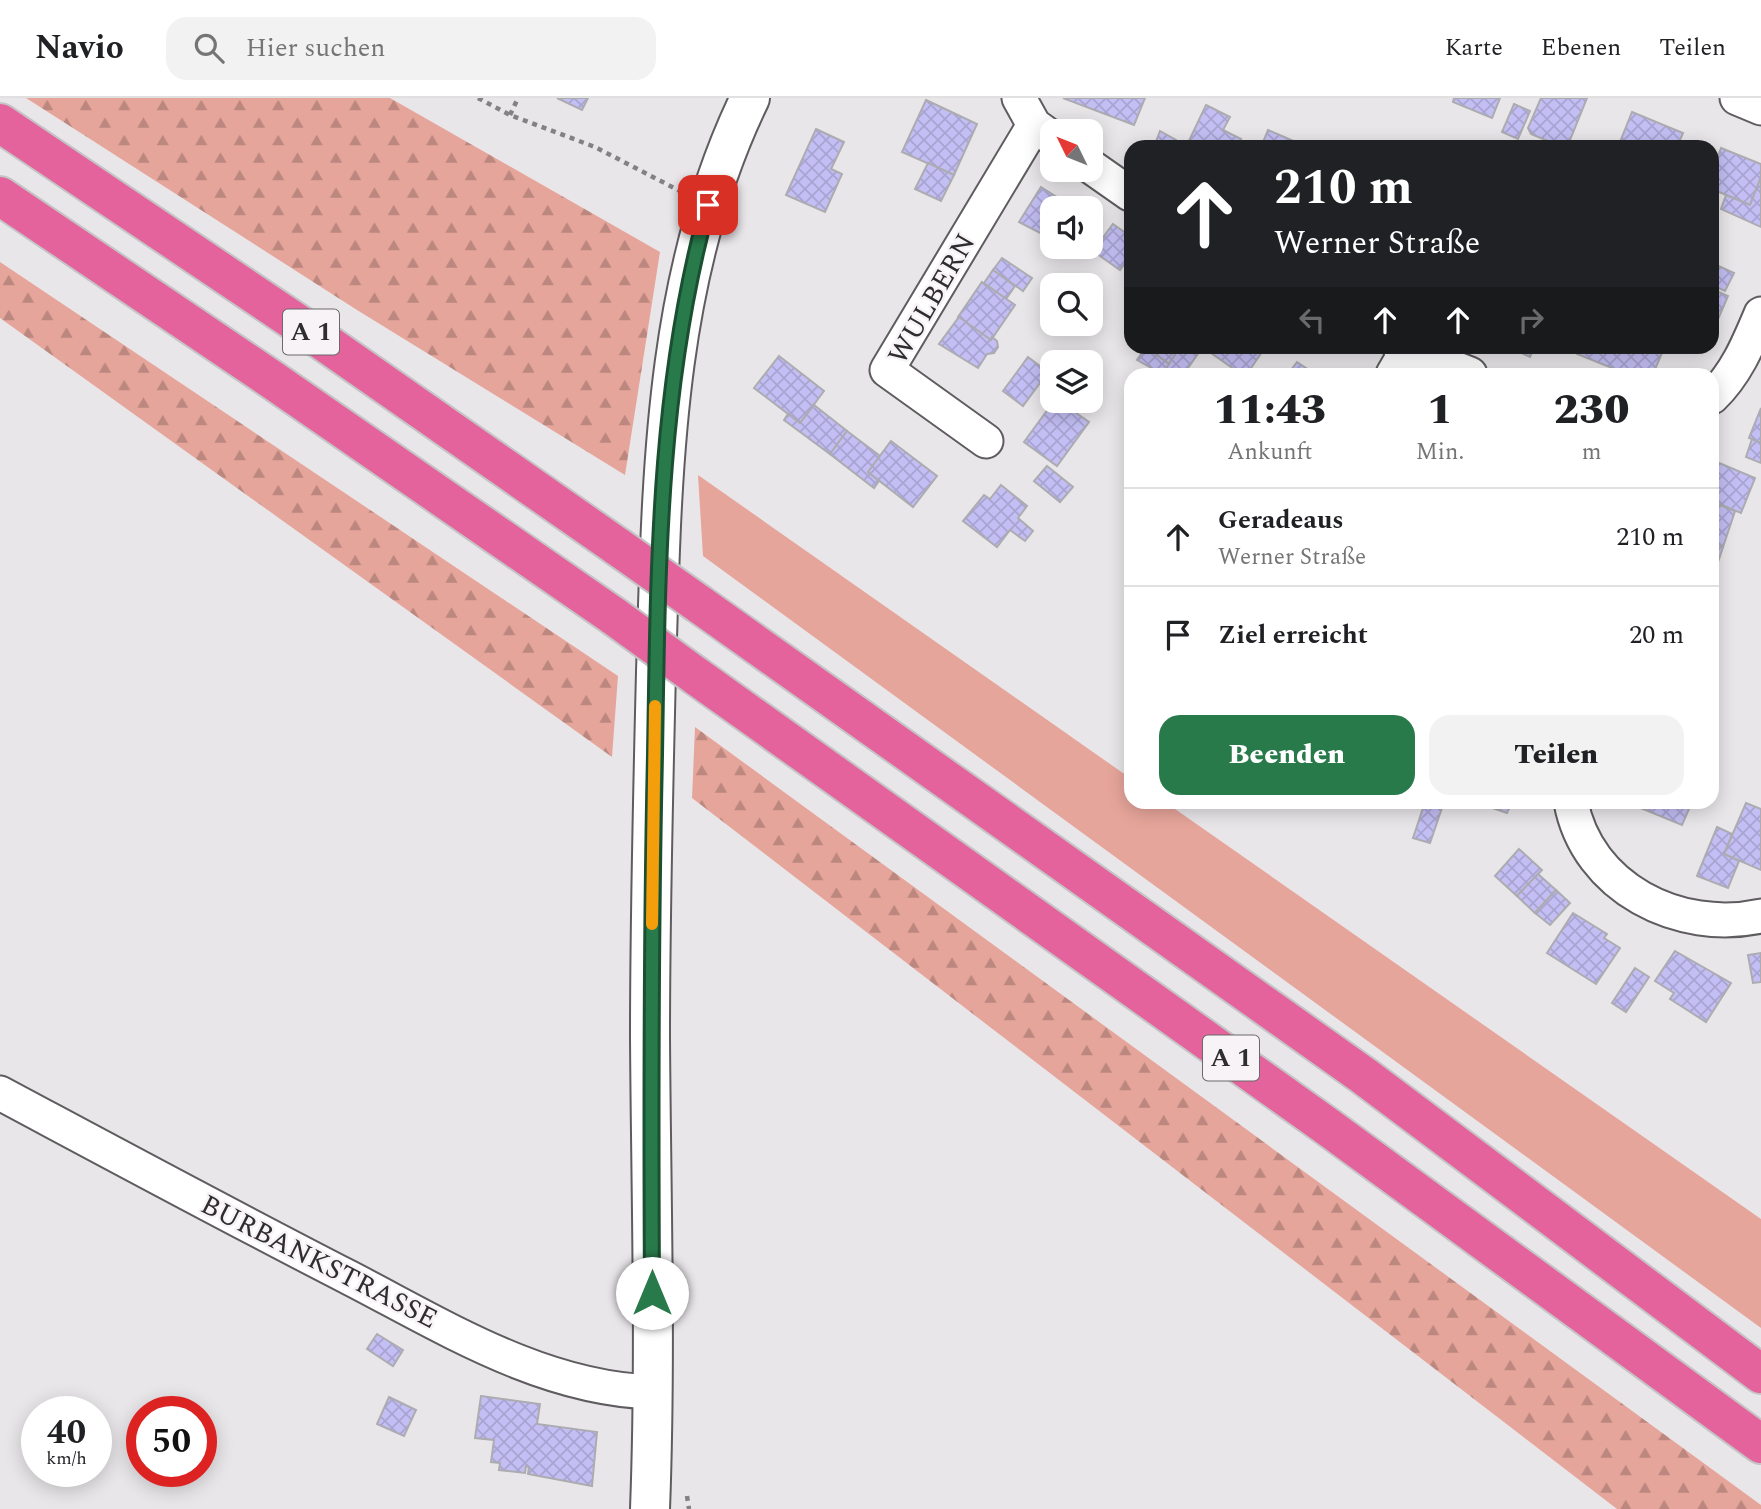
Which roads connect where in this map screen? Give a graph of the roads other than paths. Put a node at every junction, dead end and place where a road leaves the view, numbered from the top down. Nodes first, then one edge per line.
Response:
1 (750, 98) edge
2 (1737, 98) edge
3 (1761, 108) edge
4 (1035, 120) edge
5 (0, 123) edge
6 (1103, 175) edge
7 (1124, 190) edge
8 (0, 196) edge
9 (1761, 314) edge
10 (1400, 357) edge
11 (1445, 368) edge
12 (1719, 390) edge
13 (986, 441) dead end
14 (1573, 809) edge
15 (1761, 916) edge
16 (0, 1093) edge
17 (1761, 1374) edge
18 (653, 1392) junction
19 (1761, 1444) edge
20 (650, 1509) edge

1 - 18 main road
2 - 3 street
4 - 13 street, WULBERN
5 - 17 highway, A 1, bridge
6 - 7 street
8 - 19 highway, A 1, bridge
9 - 12 street
10 - 11 street
14 - 15 street
16 - 18 street, BURBANKSTRASSE
18 - 20 main road

